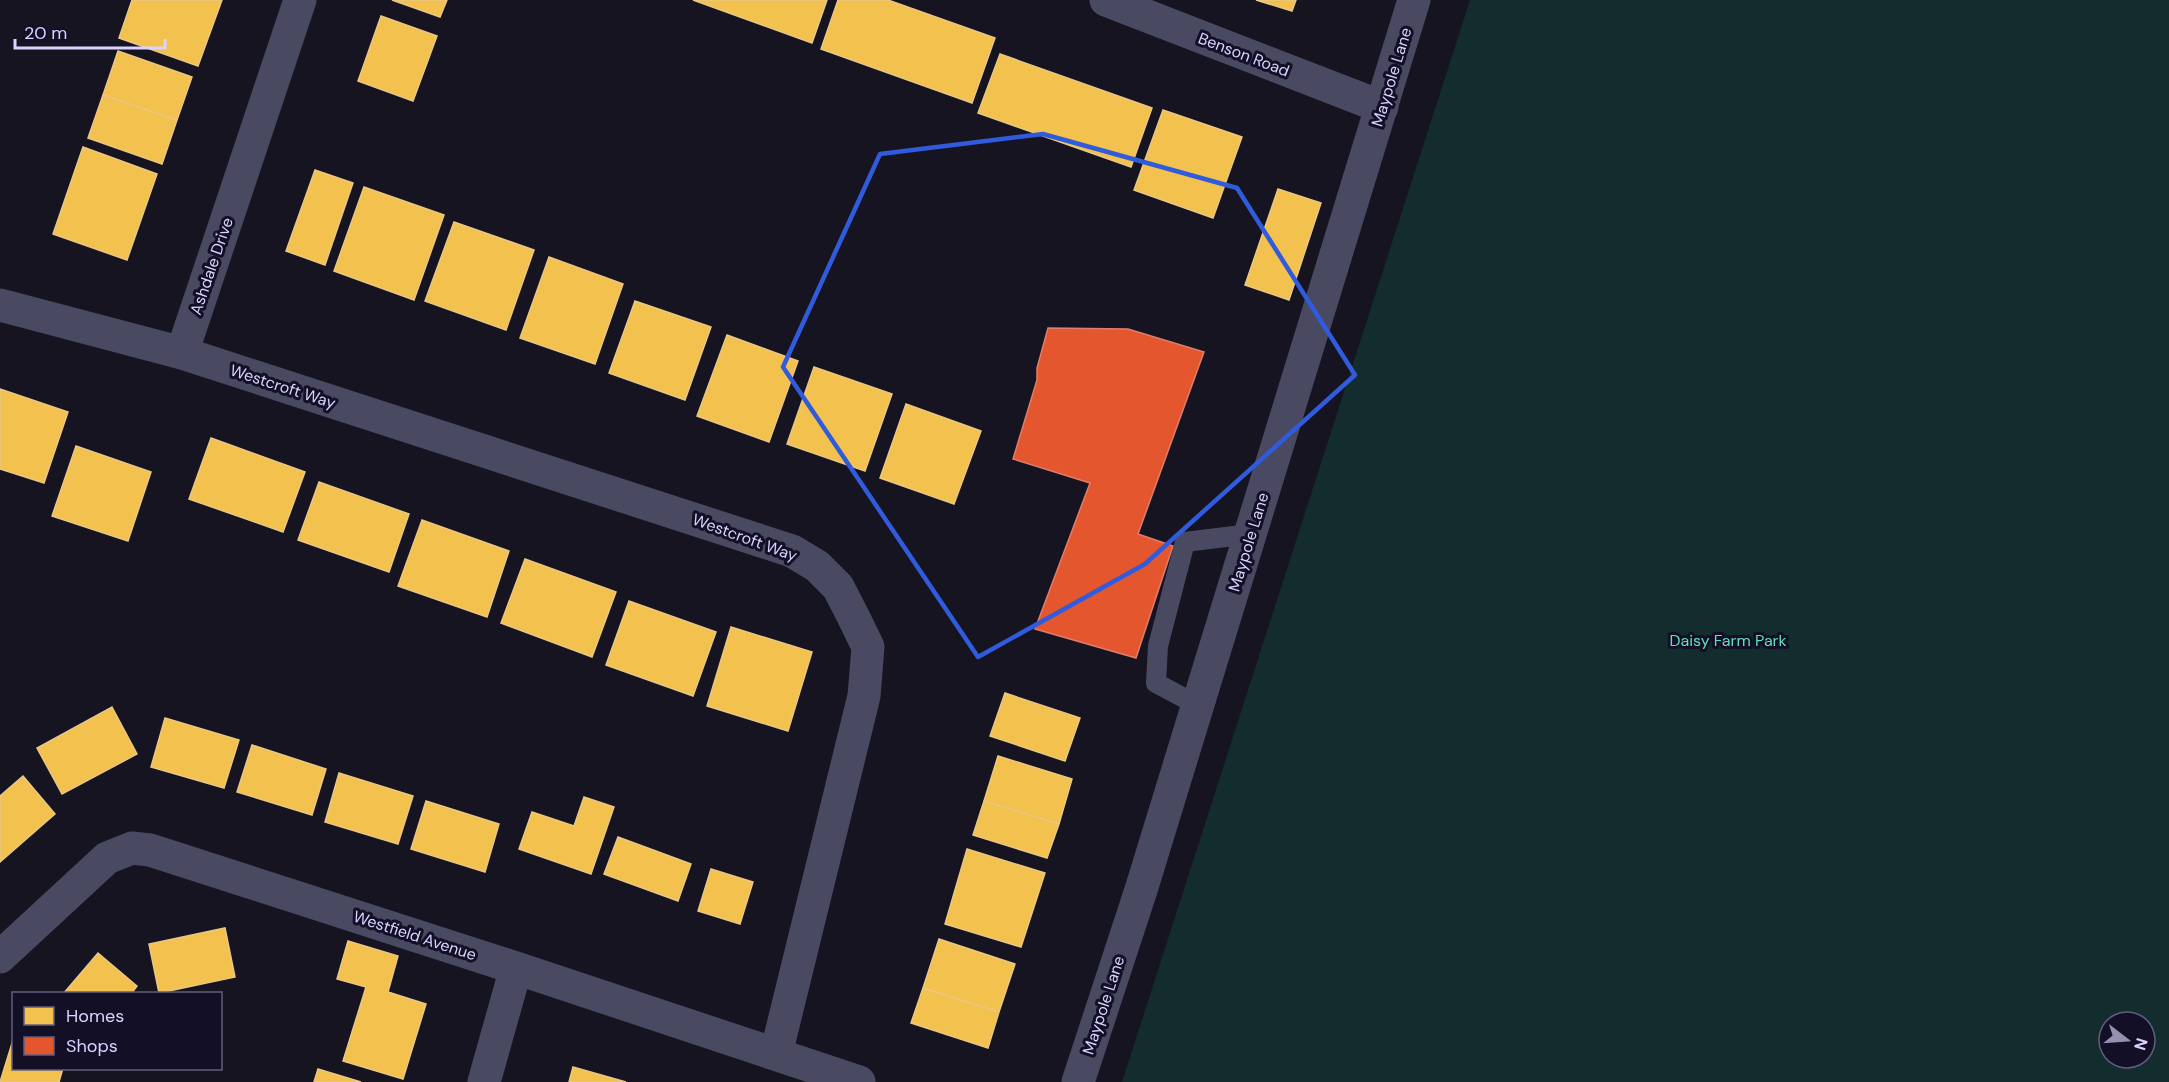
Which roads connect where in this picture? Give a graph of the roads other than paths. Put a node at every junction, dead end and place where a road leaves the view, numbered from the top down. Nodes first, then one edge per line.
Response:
1 (300, 0) edge
2 (1106, 0) edge
3 (1414, 0) edge
4 (1382, 107) junction
5 (0, 305) edge
6 (182, 354) junction
7 (1250, 534) junction
8 (1197, 705) junction
9 (0, 957) edge
10 (516, 968) junction
11 (776, 1054) junction
12 (484, 1082) edge
13 (859, 1082) edge
14 (1078, 1082) edge

1 - 6 street, Ashdale Drive
2 - 4 street, Benson Road
3 - 4 street, Maypole Lane
4 - 7 street, Maypole Lane
5 - 6 street
6 - 11 street, Westcroft Way
7 - 8 street, Maypole Lane
7 - 8 lane
8 - 14 street, Maypole Lane
9 - 10 street, Westfield Avenue
10 - 11 street, Westfield Avenue
10 - 12 street
11 - 13 street, Westfield Avenue

